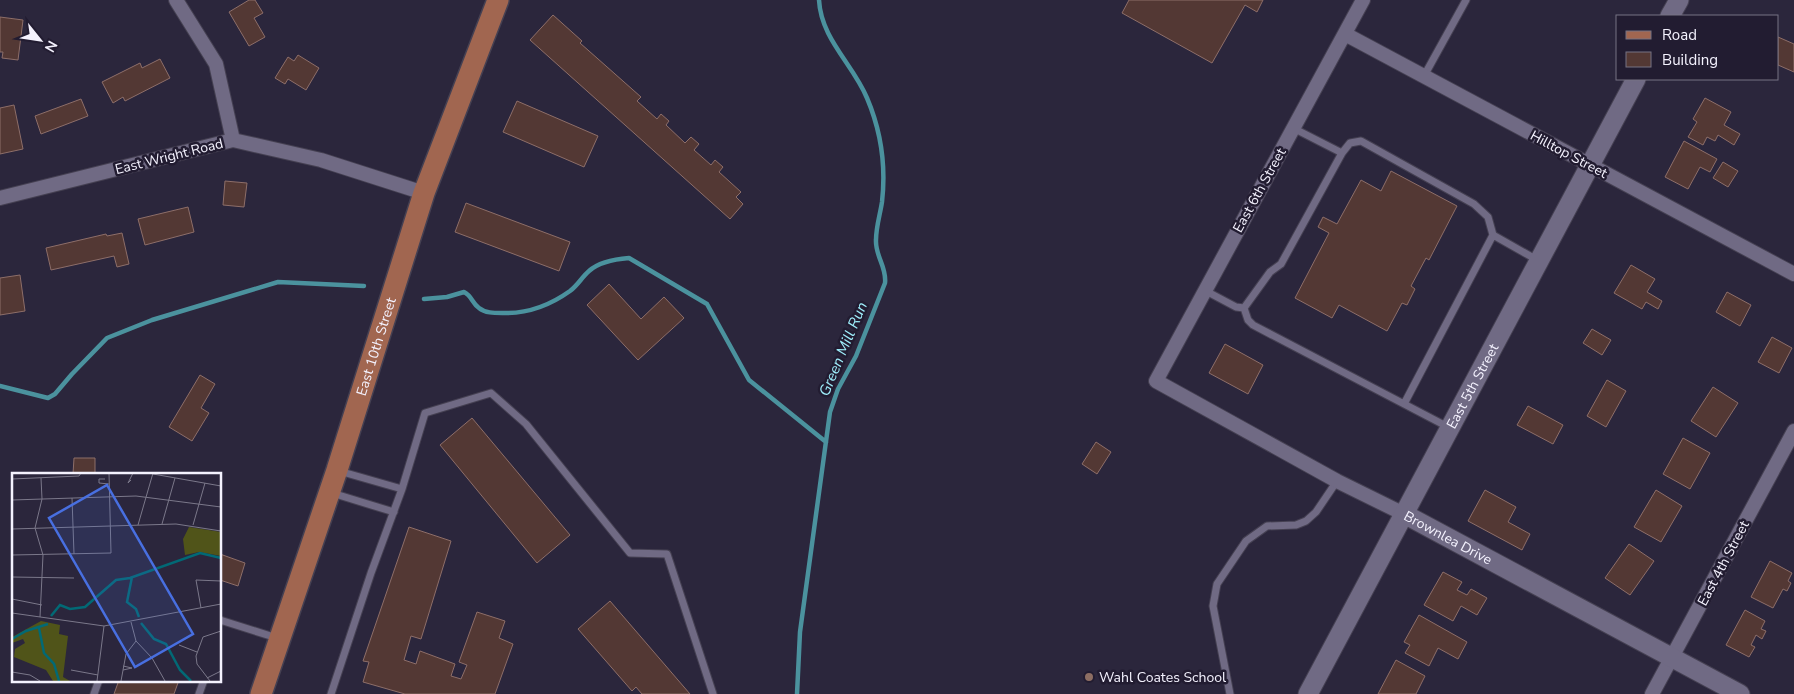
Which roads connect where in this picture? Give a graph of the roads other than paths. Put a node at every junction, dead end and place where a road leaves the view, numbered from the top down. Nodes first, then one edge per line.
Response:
1 (176, 0) edge
2 (498, 0) edge
3 (1363, 0) edge
4 (1466, 0) edge
5 (1679, 0) edge
6 (1671, 15) edge
7 (1345, 34) junction
8 (1424, 76) junction
9 (1635, 80) edge
10 (1293, 128) junction
11 (233, 140) junction
12 (1342, 152) junction
13 (1590, 165) junction
14 (424, 193) junction
15 (0, 198) edge
16 (1493, 236) junction
17 (1539, 261) junction
18 (1794, 274) edge
19 (1203, 290) junction
20 (1244, 308) junction
21 (1156, 381) joint
22 (1404, 404) junction
23 (1450, 428) junction
24 (1794, 431) edge
25 (337, 470) junction
26 (1336, 480) junction
27 (402, 490) junction
28 (329, 492) junction
29 (394, 512) junction
30 (1404, 514) junction
31 (221, 623) edge
32 (280, 639) junction
33 (1672, 658) junction
34 (98, 682) edge
35 (203, 682) edge
36 (94, 694) edge
37 (199, 694) edge
38 (261, 694) edge
39 (331, 694) edge
40 (713, 694) edge
41 (1230, 694) edge
42 (1308, 694) edge
43 (1652, 694) edge
44 (1740, 694) edge

1 - 11 street
2 - 14 main road, East 10th Street
3 - 7 street, East 6th Street
4 - 8 lane
5 - 6 main road
7 - 8 street, Hilltop Street
7 - 10 street, East 6th Street
8 - 13 street, Hilltop Street
9 - 13 main road, East 5th Street
10 - 12 lane
10 - 19 street, East 6th Street
11 - 14 street, East Wright Road
11 - 15 street, East Wright Road
12 - 16 lane
12 - 20 lane
13 - 17 main road, East 5th Street
13 - 18 street, Hilltop Street
14 - 25 main road, East 10th Street
16 - 17 lane
16 - 22 lane
17 - 23 main road, East 5th Street
19 - 20 lane
19 - 21 street, East 6th Street
20 - 22 lane
21 - 26 street, Brownlea Drive
22 - 23 lane
23 - 30 main road, East 5th Street
24 - 33 street, East 4th Street
25 - 27 lane
25 - 28 main road, East 10th Street
26 - 30 street, Brownlea Drive
26 - 41 lane
27 - 29 lane
27 - 40 lane
28 - 29 lane
28 - 32 main road, East 10th Street
29 - 39 lane
30 - 33 main road, Brownlea Drive
30 - 42 main road, East 5th Street
31 - 32 lane
32 - 38 main road, East 10th Street
33 - 43 street, East 4th Street
33 - 44 main road, Brownlea Drive
34 - 36 lane
35 - 37 lane

